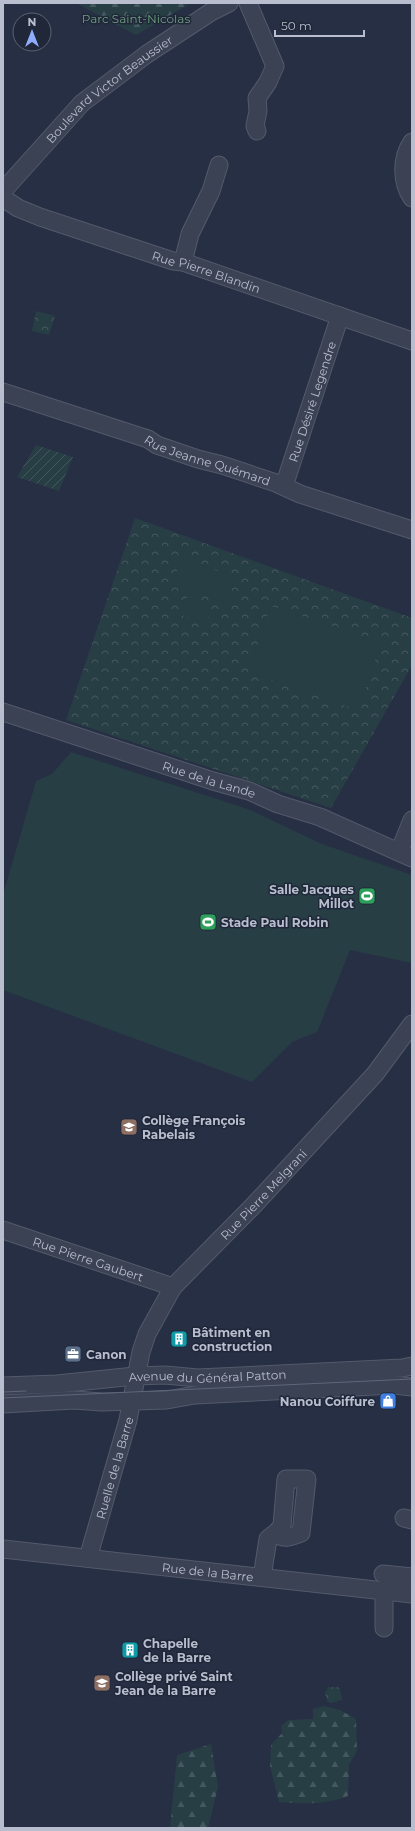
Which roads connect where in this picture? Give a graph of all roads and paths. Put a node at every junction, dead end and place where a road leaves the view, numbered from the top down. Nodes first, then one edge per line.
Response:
1 (229, 3) edge
2 (248, 3) edge
3 (257, 131) dead end
4 (412, 142) edge
5 (219, 165) dead end
6 (3, 191) edge
7 (3, 198) edge
8 (412, 198) edge
9 (183, 262) junction
10 (340, 316) junction
11 (412, 341) edge
12 (3, 392) edge
13 (284, 486) junction
14 (412, 530) edge
15 (3, 712) edge
16 (412, 820) edge
17 (405, 855) edge
18 (412, 1024) edge
19 (3, 1230) edge
20 (173, 1288) junction
21 (412, 1366) edge
22 (135, 1376) junction
23 (3, 1386) edge
24 (412, 1387) edge
25 (132, 1401) junction
26 (3, 1404) edge
27 (276, 1533) dead end
28 (3, 1549) edge
29 (88, 1558) junction
30 (262, 1577) junction
31 (412, 1577) edge
32 (383, 1582) junction
33 (412, 1594) edge
34 (384, 1628) dead end

1 - 6 street, Boulevard Victor Beaussier
2 - 3 street
4 - 8 street
5 - 9 street
7 - 9 street, Rue Pierre Blandin
9 - 10 street, Rue Pierre Blandin
10 - 11 street, Rue Pierre Blandin
10 - 13 street, Rue Désiré Legendre
12 - 13 street, Rue Jeanne Quémard
13 - 14 street, Rue Jeanne Quémard
15 - 17 street, Rue de la Lande
16 - 17 street
18 - 20 street, Rue Pierre Melgrani
19 - 20 street, Rue Pierre Gaubert
20 - 22 street, Rue Pierre Melgrani
21 - 22 street, Avenue du Général Patton
22 - 23 street, Avenue du Général Patton
22 - 25 street, Ruelle de la Barre
24 - 25 street, Avenue du Général Patton
25 - 26 street, Avenue du Général Patton
25 - 29 street, Ruelle de la Barre
27 - 30 street
28 - 29 street, Rue de la Barre
29 - 30 street, Rue de la Barre
30 - 32 street, Rue de la Barre
31 - 32 street
32 - 33 street, Rue de la Barre
32 - 34 street

